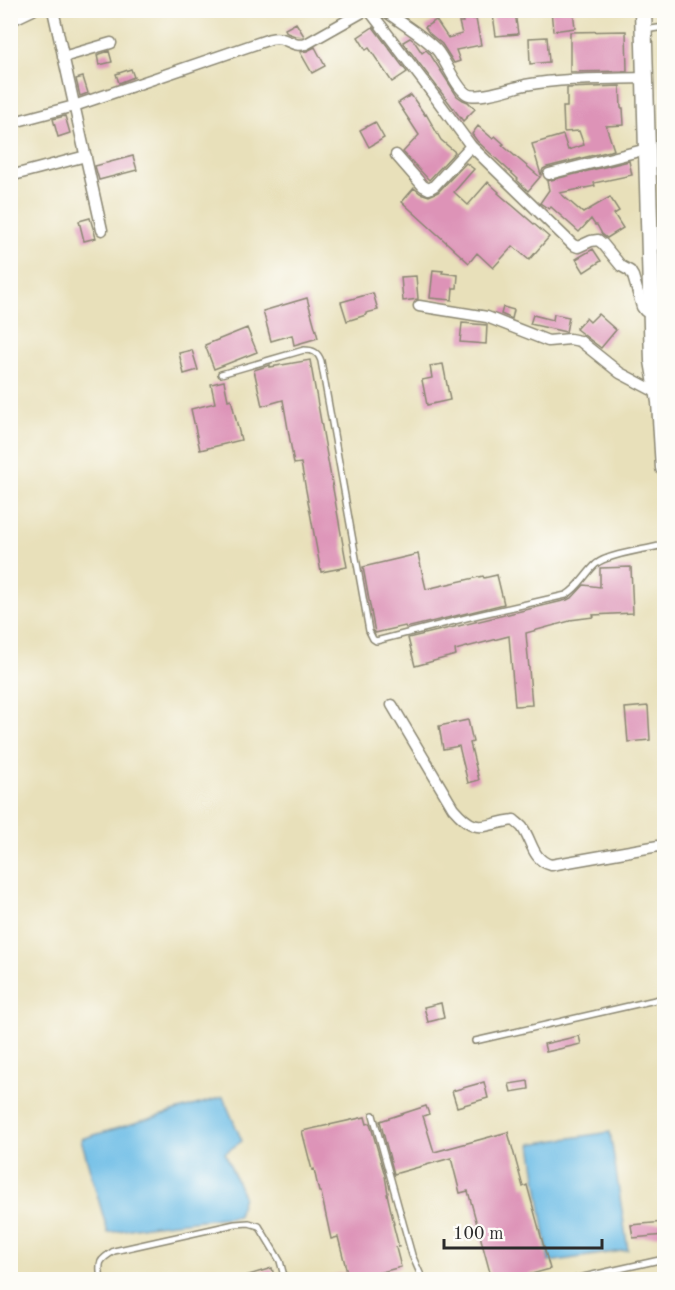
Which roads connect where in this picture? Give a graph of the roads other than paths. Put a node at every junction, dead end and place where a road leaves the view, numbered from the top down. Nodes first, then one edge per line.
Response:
1 (33, 10) edge
2 (53, 10) edge
3 (367, 10) edge
4 (384, 10) edge
5 (643, 10) edge
6 (10, 21) edge
7 (664, 27) edge
8 (643, 30) junction
9 (111, 43) dead end
10 (63, 57) junction
11 (645, 78) junction
12 (75, 106) junction
13 (10, 123) edge
14 (471, 146) junction
15 (647, 149) junction
16 (396, 155) dead end
17 (86, 156) junction
18 (549, 174) dead end
19 (10, 176) edge
20 (102, 230) dead end
21 (419, 306) dead end
22 (658, 313) edge
23 (221, 374) dead end
24 (658, 393) junction
25 (664, 446) edge
26 (664, 468) edge
27 (664, 545) edge
28 (392, 705) dead end
29 (664, 845) edge
30 (664, 998) edge
31 (475, 1041) dead end
32 (373, 1115) dead end
33 (664, 1259) edge
34 (101, 1280) edge
35 (285, 1280) edge
36 (423, 1280) edge
37 (570, 1280) edge

1 - 6 street
2 - 10 street
3 - 12 street
3 - 14 street
4 - 11 street
5 - 8 highway
7 - 8 lane
8 - 11 highway
9 - 10 street
10 - 12 street
11 - 15 highway
12 - 13 street
12 - 17 street
14 - 16 street
14 - 22 street
15 - 18 street
15 - 22 highway
17 - 19 street
17 - 20 street
21 - 24 street
22 - 24 highway
23 - 27 lane
24 - 25 highway
25 - 26 highway
28 - 29 street
30 - 31 lane
32 - 36 lane
33 - 37 lane
34 - 35 lane

